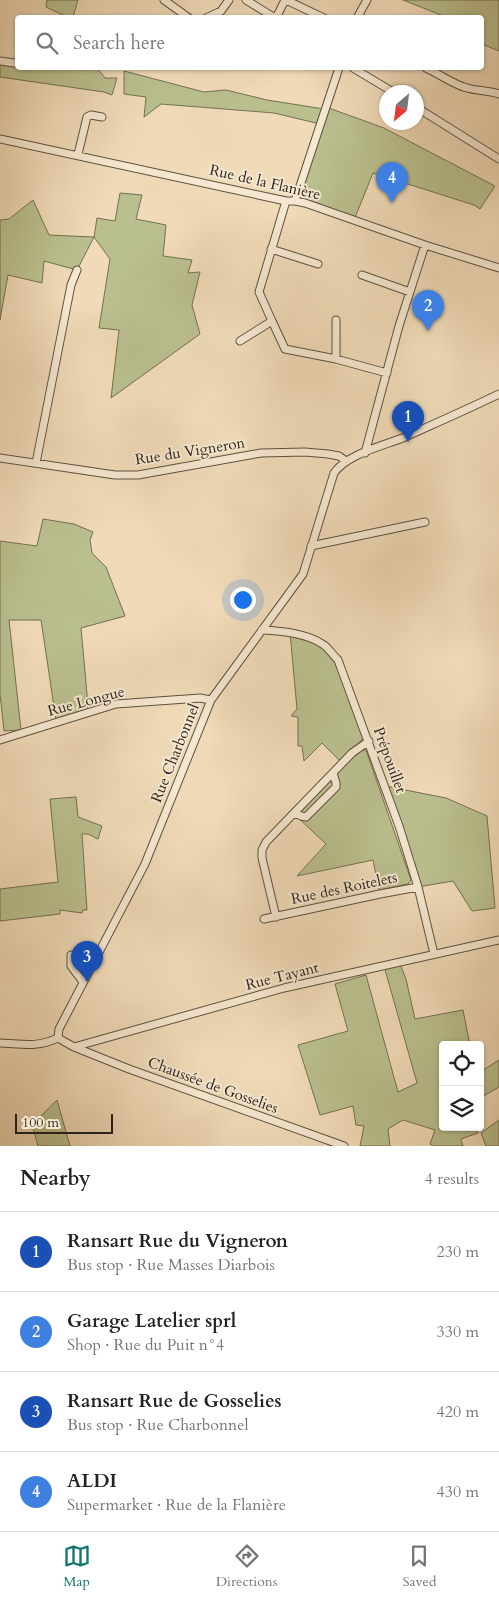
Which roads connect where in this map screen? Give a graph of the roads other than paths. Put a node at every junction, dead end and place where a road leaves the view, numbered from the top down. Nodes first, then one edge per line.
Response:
1 (164, 0) edge
2 (229, 0) edge
3 (246, 0) edge
4 (286, 0) edge
5 (367, 0) edge
6 (185, 15) edge
7 (212, 15) edge
8 (270, 15) edge
9 (277, 15) edge
10 (318, 15) edge
11 (359, 15) edge
12 (0, 60) edge
13 (14, 63) dead end
14 (338, 70) edge
15 (356, 70) edge
16 (429, 70) edge
17 (381, 85) edge
18 (499, 94) edge
19 (424, 113) edge
20 (102, 116) dead end
21 (0, 138) edge
22 (78, 154) junction
23 (499, 160) edge
24 (286, 201) junction
25 (295, 201) junction
26 (425, 245) junction
27 (271, 249) junction
28 (318, 264) dead end
29 (499, 268) edge
30 (77, 270) dead end
31 (362, 275) dead end
32 (410, 292) junction
33 (336, 320) dead end
34 (272, 321) junction
35 (240, 341) dead end
36 (336, 360) junction
37 (387, 373) junction
38 (499, 394) edge
39 (365, 453) junction
40 (0, 458) edge
41 (346, 461) junction
42 (36, 463) junction
43 (425, 522) dead end
44 (312, 546) junction
45 (262, 630) junction
46 (211, 700) junction
47 (0, 740) edge
48 (369, 741) junction
49 (333, 773) junction
50 (295, 813) junction
51 (418, 888) junction
52 (276, 916) junction
53 (264, 919) dead end
54 (499, 940) edge
55 (71, 954) dead end
56 (434, 954) junction
57 (83, 982) junction
58 (58, 1038) junction
59 (0, 1042) edge
60 (74, 1047) junction
61 (344, 1146) edge

1 - 6 street
2 - 7 street
3 - 8 street
4 - 9 street
4 - 10 street
5 - 11 street
12 - 13 street
14 - 25 street
15 - 17 street
16 - 18 street
19 - 23 street
20 - 22 street
21 - 22 street, Rue de la Flanière
22 - 24 street, Rue de la Flanière
24 - 25 street, Rue de la Flanière
24 - 27 street
25 - 26 street, Rue de la Flanière
26 - 29 street, Rue de la Flanière
26 - 32 street
27 - 28 street
27 - 34 street
30 - 42 street
31 - 32 street
32 - 37 street
33 - 36 street
34 - 35 street
34 - 36 street
36 - 37 street
37 - 39 street
38 - 39 street
39 - 41 street
40 - 42 street, Rue du Vigneron
41 - 42 street, Rue du Vigneron
41 - 44 street, Rue Charbonnel
43 - 44 street
44 - 45 street, Rue Charbonnel
45 - 46 street, Rue Charbonnel
45 - 48 street, Prépouillet
46 - 47 street, Rue Longue
46 - 57 street, Rue Charbonnel
48 - 49 street, Rue des Roitelets
48 - 51 street, Prépouillet
49 - 50 street, Rue des Roitelets
49 - 50 street
50 - 52 street, Rue des Roitelets
51 - 52 street, Rue des Roitelets
51 - 56 street, Prépouillet
52 - 53 street, Rue des Roitelets
54 - 56 street, Rue Tayant
55 - 57 street
56 - 60 street, Rue Tayant
57 - 58 street, Rue Charbonnel
58 - 59 street
58 - 60 street, Chaussée de Gosselies
60 - 61 street, Chaussée de Gosselies

